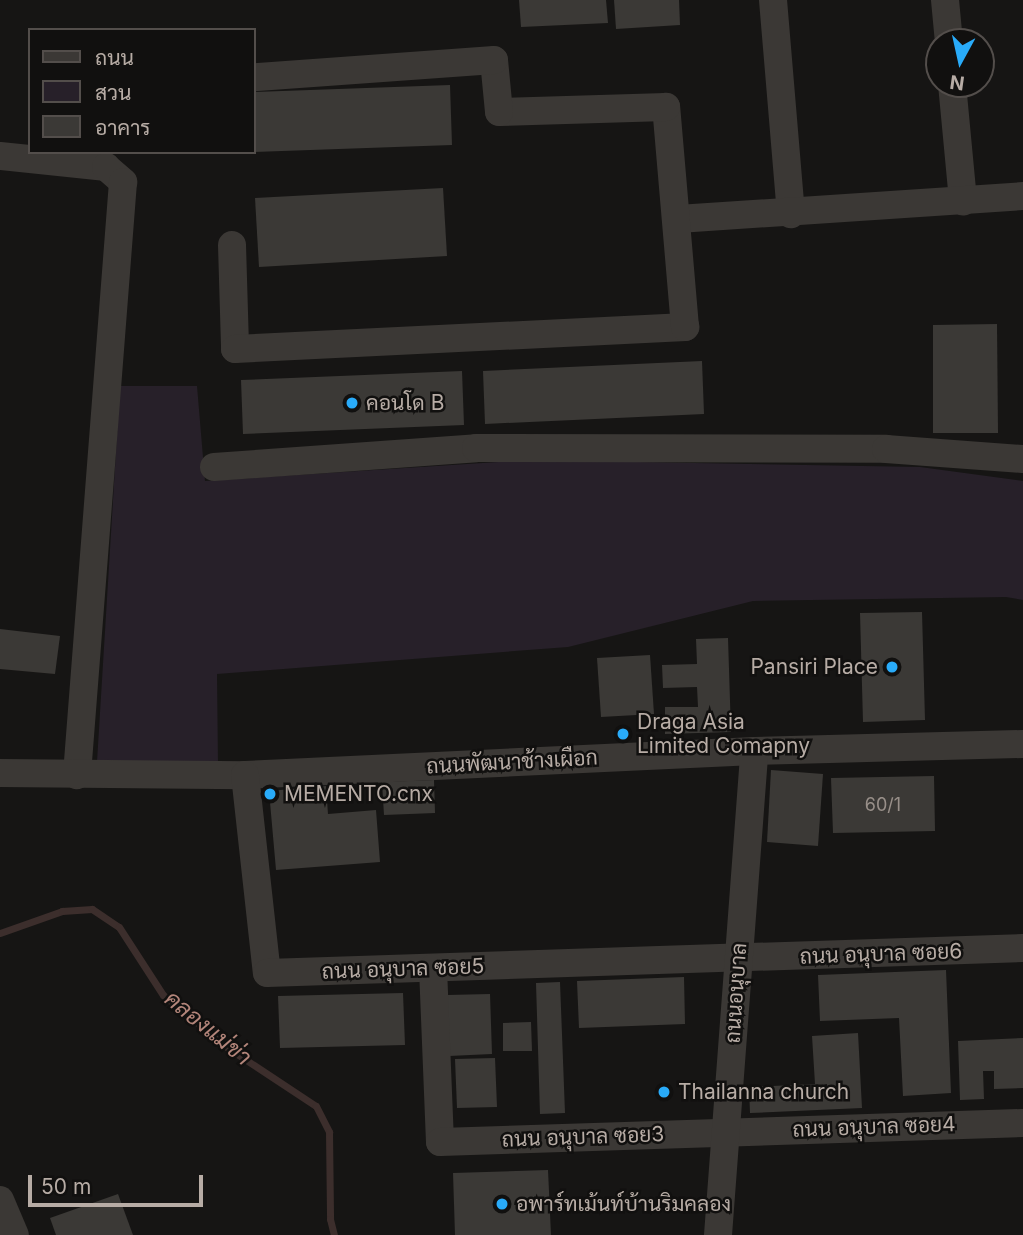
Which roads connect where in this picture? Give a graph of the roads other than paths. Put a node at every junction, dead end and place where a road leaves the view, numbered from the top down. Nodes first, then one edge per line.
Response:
1 (773, 0) edge
2 (945, 0) edge
3 (948, 28) edge
4 (256, 77) edge
5 (953, 98) edge
6 (0, 156) edge
7 (1023, 196) edge
8 (963, 201) junction
9 (791, 214) junction
10 (678, 219) junction
11 (232, 244) dead end
12 (1023, 459) edge
13 (214, 467) dead end
14 (1023, 744) edge
15 (754, 751) junction
16 (0, 773) edge
17 (76, 775) junction
18 (245, 775) junction
19 (1023, 948) edge
20 (739, 959) junction
21 (433, 968) junction
22 (1023, 1122) edge
23 (725, 1132) junction
24 (0, 1200) edge
25 (15, 1235) edge
26 (718, 1235) edge

1 - 9 street
2 - 3 street
4 - 10 street
5 - 8 street
6 - 17 street
7 - 8 street
8 - 9 street
9 - 10 street
10 - 11 street
12 - 13 street
14 - 15 street, ถนนพัฒนาช้างเผือก
15 - 18 street, ถนนพัฒนาช้างเผือก
15 - 20 street, ถนนอนุบาล
16 - 17 street, ถนนพัฒนาช้างเผือก
17 - 18 street, ถนนพัฒนาช้างเผือก
18 - 21 street, ถนน อนุบาล ซอย5
19 - 20 street, ถนน อนุบาล ซอย6
20 - 21 street, ถนน อนุบาล ซอย5
20 - 23 street, ถนนอนุบาล
21 - 23 street, ถนน อนุบาล ซอย3
22 - 23 street, ถนน อนุบาล ซอย4
23 - 26 street, ถนนอนุบาล
24 - 25 street

